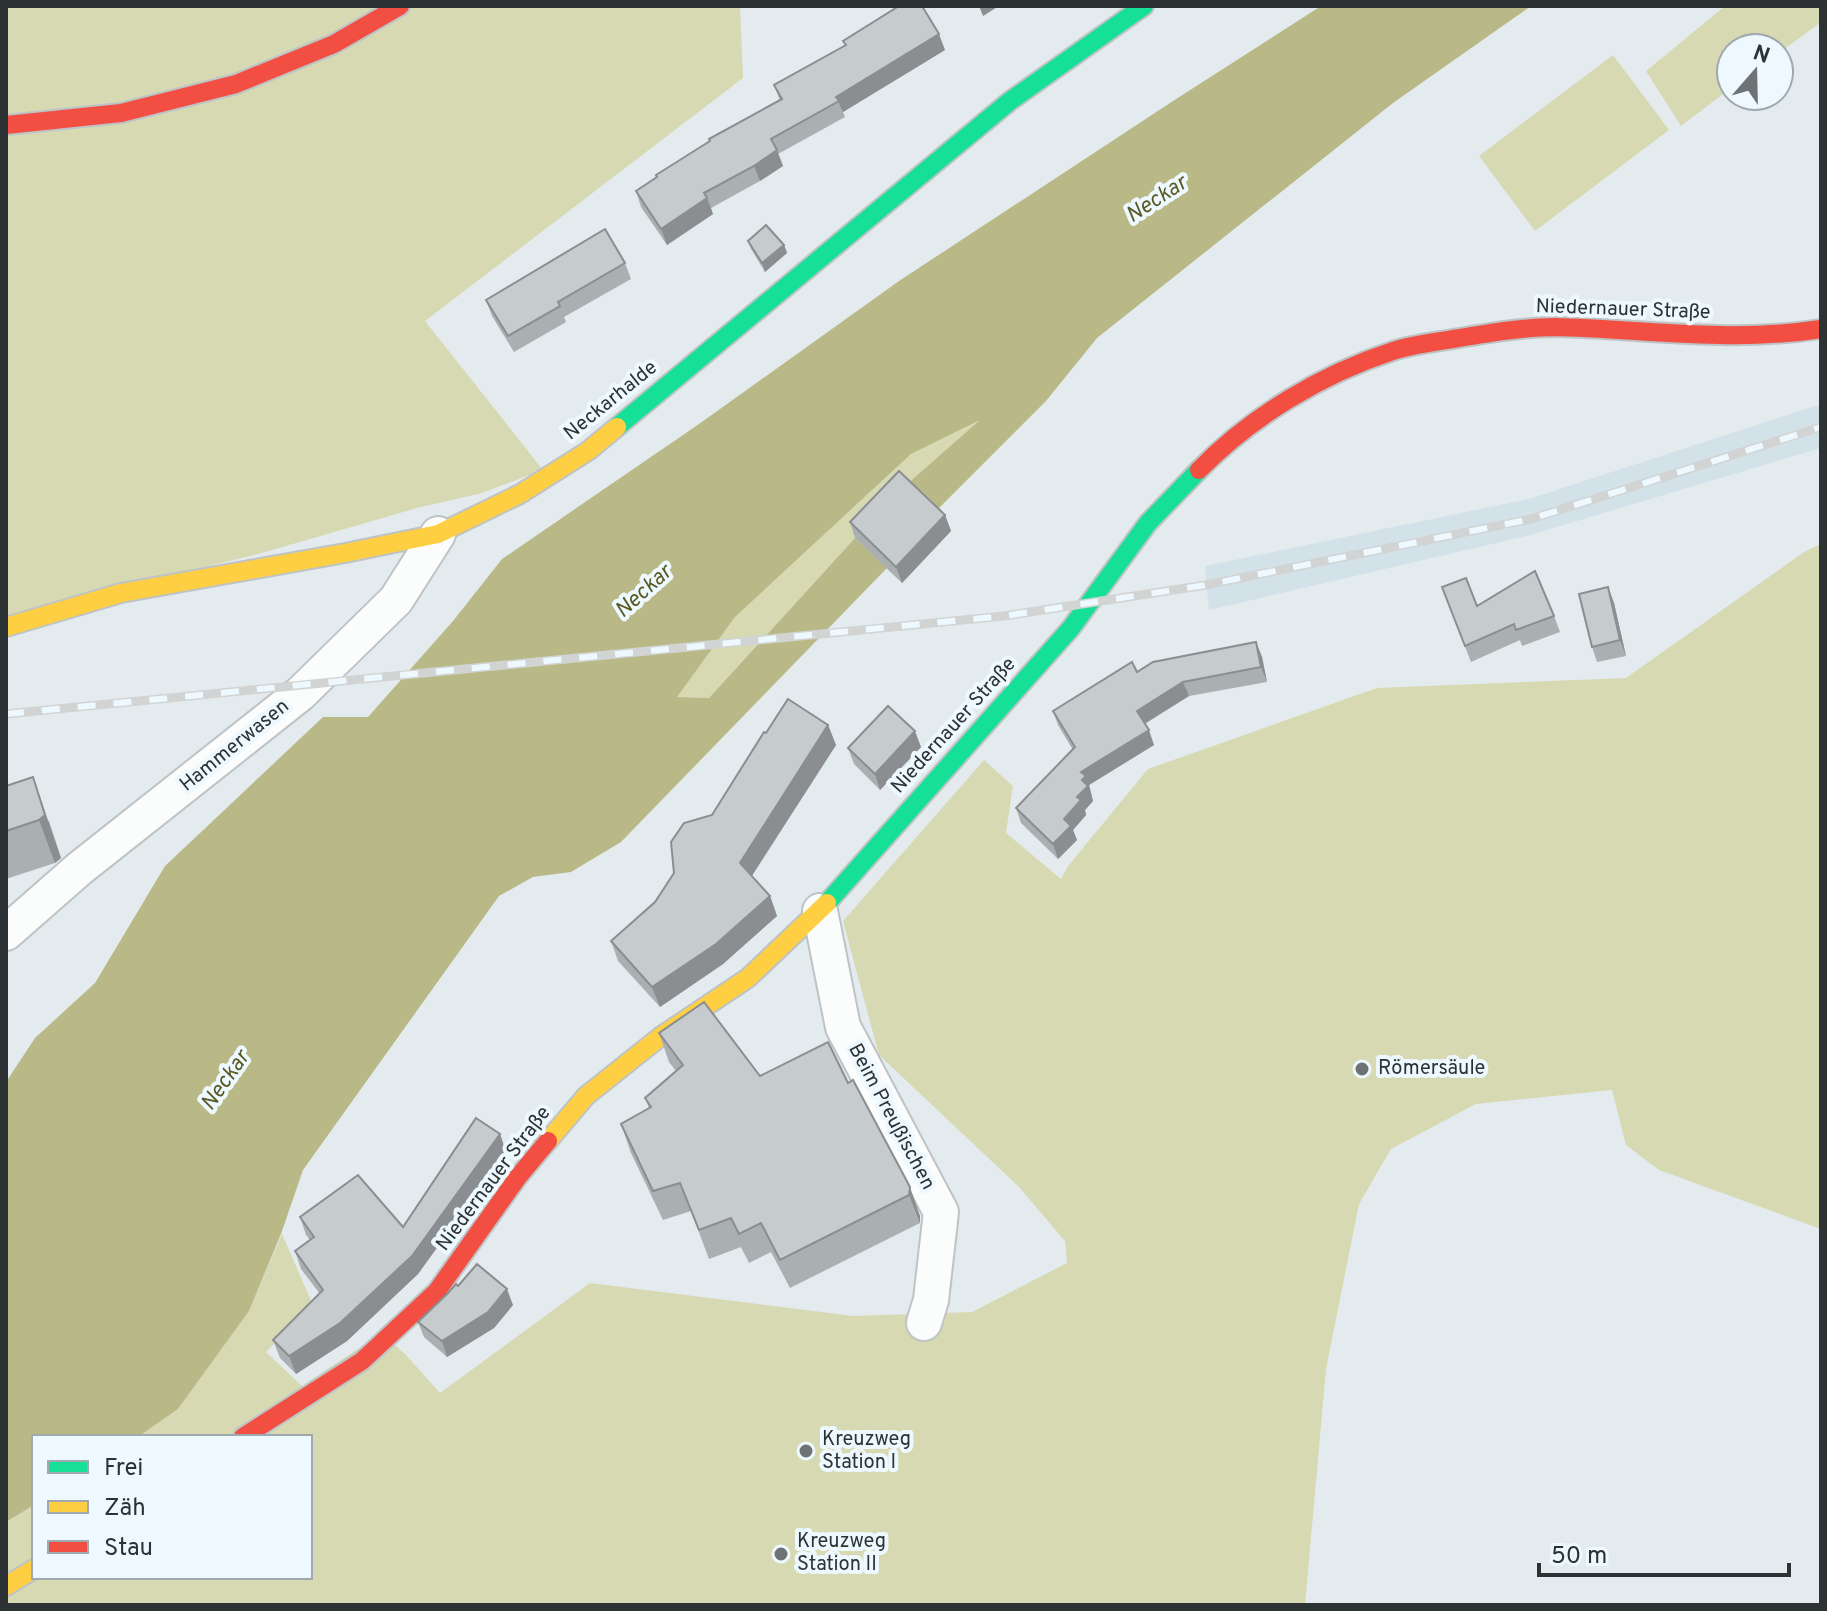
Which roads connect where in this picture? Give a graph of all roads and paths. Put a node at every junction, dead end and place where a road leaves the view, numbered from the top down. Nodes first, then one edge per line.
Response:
1 (400, 6) edge
2 (1144, 6) edge
3 (6, 125) edge
4 (1821, 329) edge
5 (438, 534) junction
6 (6, 627) edge
7 (820, 911) junction
8 (6, 933) edge
9 (924, 1323) dead end
10 (246, 1435) edge
11 (32, 1570) edge
12 (6, 1586) edge

1 - 3 main road
2 - 5 main road, Neckarhalde
4 - 7 main road, Niedernauer Straße
5 - 6 main road, Neckarhalde
5 - 8 street, Hammerwasen
7 - 9 street, Beim Preußischen
7 - 10 main road, Niedernauer Straße
11 - 12 main road

